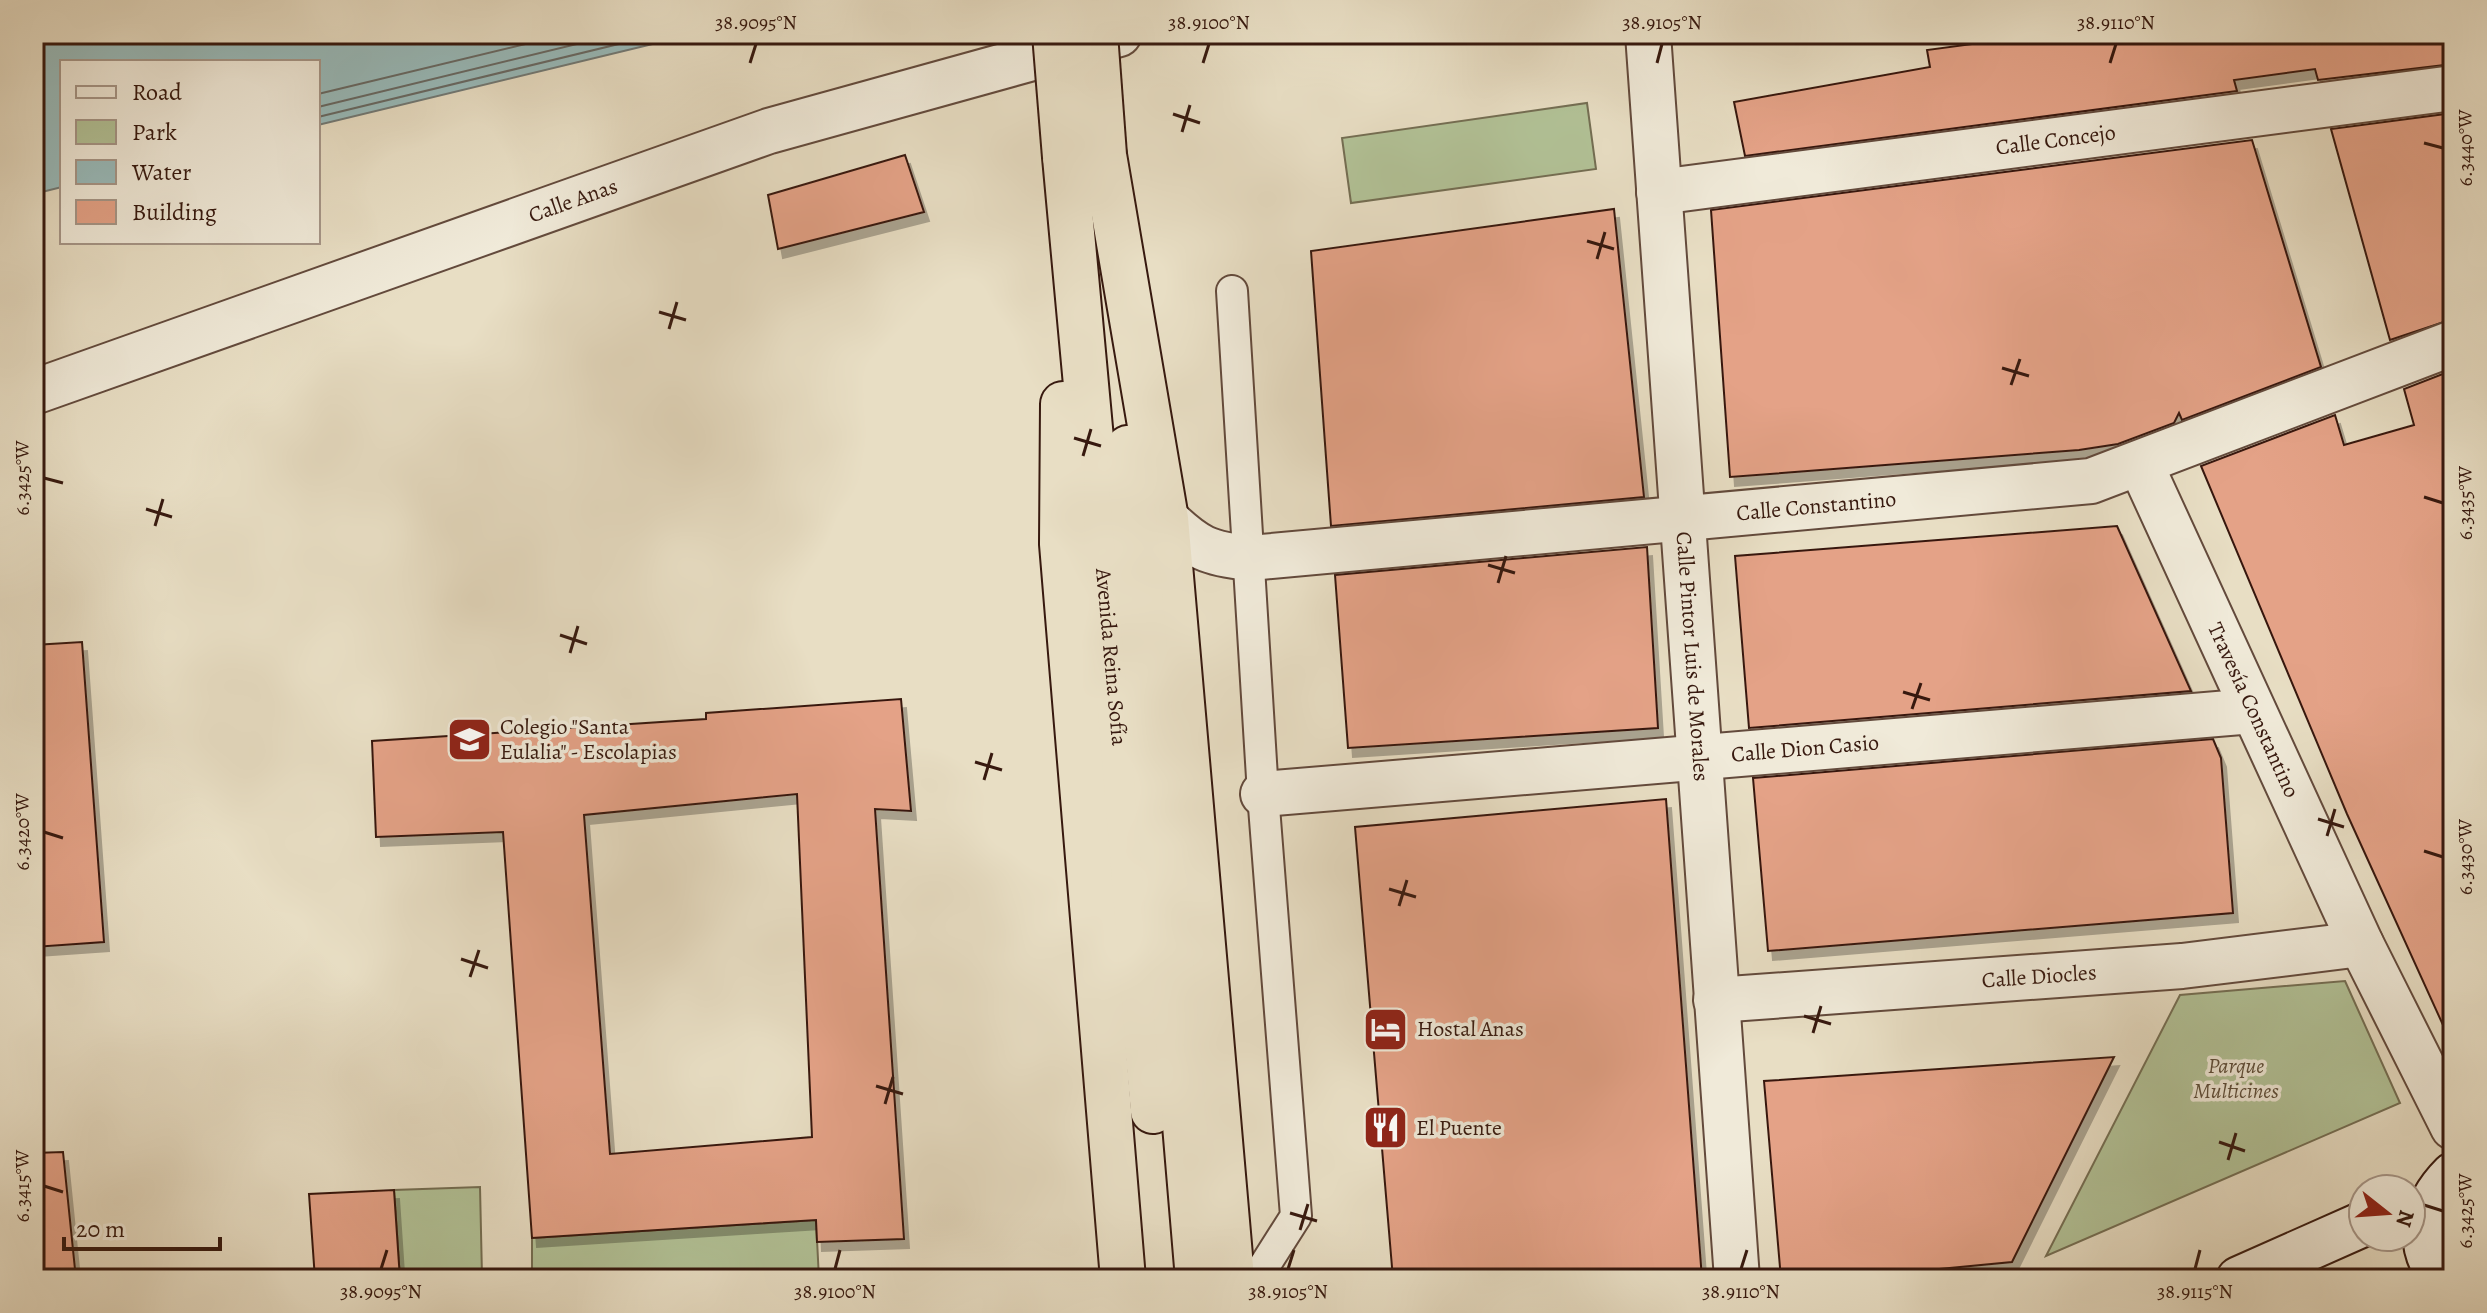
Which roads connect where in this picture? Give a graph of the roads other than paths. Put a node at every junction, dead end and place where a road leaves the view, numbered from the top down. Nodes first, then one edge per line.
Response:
1 (1055, 34) edge
2 (1095, 34) edge
3 (1119, 34) edge
4 (1648, 34) edge
5 (2453, 88) edge
6 (1084, 156) junction
7 (1659, 192) junction
8 (1232, 291) dead end
9 (2453, 343) edge
10 (34, 392) edge
11 (2140, 463) junction
12 (1166, 519) junction
13 (1682, 519) junction
14 (1250, 558) junction
15 (2253, 711) junction
16 (1701, 758) junction
17 (1263, 794) junction
18 (2361, 944) junction
19 (1716, 1000) junction
20 (2453, 1127) edge
21 (2434, 1190) edge
22 (2347, 1231) edge
23 (1123, 1279) edge
24 (1169, 1279) edge
25 (1198, 1279) edge
26 (1232, 1279) edge
27 (1256, 1279) edge
28 (1737, 1279) edge
29 (2239, 1279) edge
30 (2442, 1279) edge

1 - 6 highway, Avenida Reina Sofía, bridge
2 - 6 highway, Avenida Reina Sofía, bridge
3 - 10 street, Calle Anas
4 - 7 street, Calle Pintor Luis de Morales
5 - 7 street, Calle Concejo
6 - 12 highway
6 - 23 highway
6 - 24 highway, Avenida Reina Sofía
6 - 25 highway, Avenida Reina Sofía
7 - 13 street, Calle Pintor Luis de Morales
8 - 14 lane
9 - 11 street, Calle Constantino
11 - 13 street, Calle Constantino
11 - 15 street, Travesía Constantino
12 - 14 street, Calle Constantino
12 - 26 highway
13 - 14 street, Calle Constantino
13 - 16 street, Calle Pintor Luis de Morales
14 - 17 lane
15 - 16 street, Calle Dion Casio
15 - 18 street, Travesía Constantino
16 - 17 street, Calle Dion Casio
16 - 19 street, Calle Pintor Luis de Morales
17 - 27 lane
18 - 19 street, Calle Diocles
18 - 20 street, Travesía Constantino
19 - 28 street, Calle Pintor Luis de Morales
21 - 30 street
22 - 29 street

